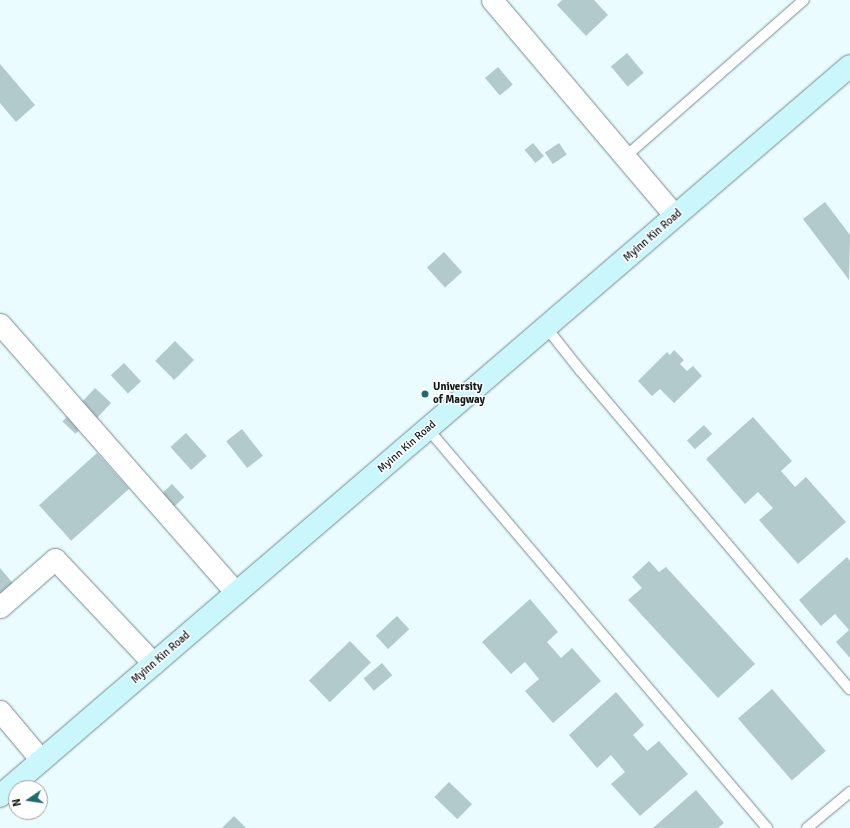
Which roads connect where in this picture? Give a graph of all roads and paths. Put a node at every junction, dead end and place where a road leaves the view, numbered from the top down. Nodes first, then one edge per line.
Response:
1 (492, 0) edge
2 (804, 0) edge
3 (850, 66) edge
4 (625, 157) junction
5 (675, 216) junction
6 (0, 324) edge
7 (546, 327) junction
8 (428, 429) junction
9 (236, 593) junction
10 (0, 607) edge
11 (154, 664) junction
12 (850, 689) edge
13 (0, 710) edge
14 (41, 760) junction
15 (850, 792) edge
16 (0, 796) edge
17 (767, 828) edge
18 (807, 828) edge

1 - 4 street
2 - 4 lane
3 - 5 street, Myinn Kin Road
4 - 5 street
5 - 7 street, Myinn Kin Road
6 - 9 street
7 - 8 street, Myinn Kin Road
7 - 12 lane
8 - 9 street, Myinn Kin Road
8 - 17 lane
9 - 11 street, Myinn Kin Road
10 - 11 street
11 - 14 street, Myinn Kin Road
13 - 14 street
14 - 16 street, Myinn Kin Road
15 - 18 lane

